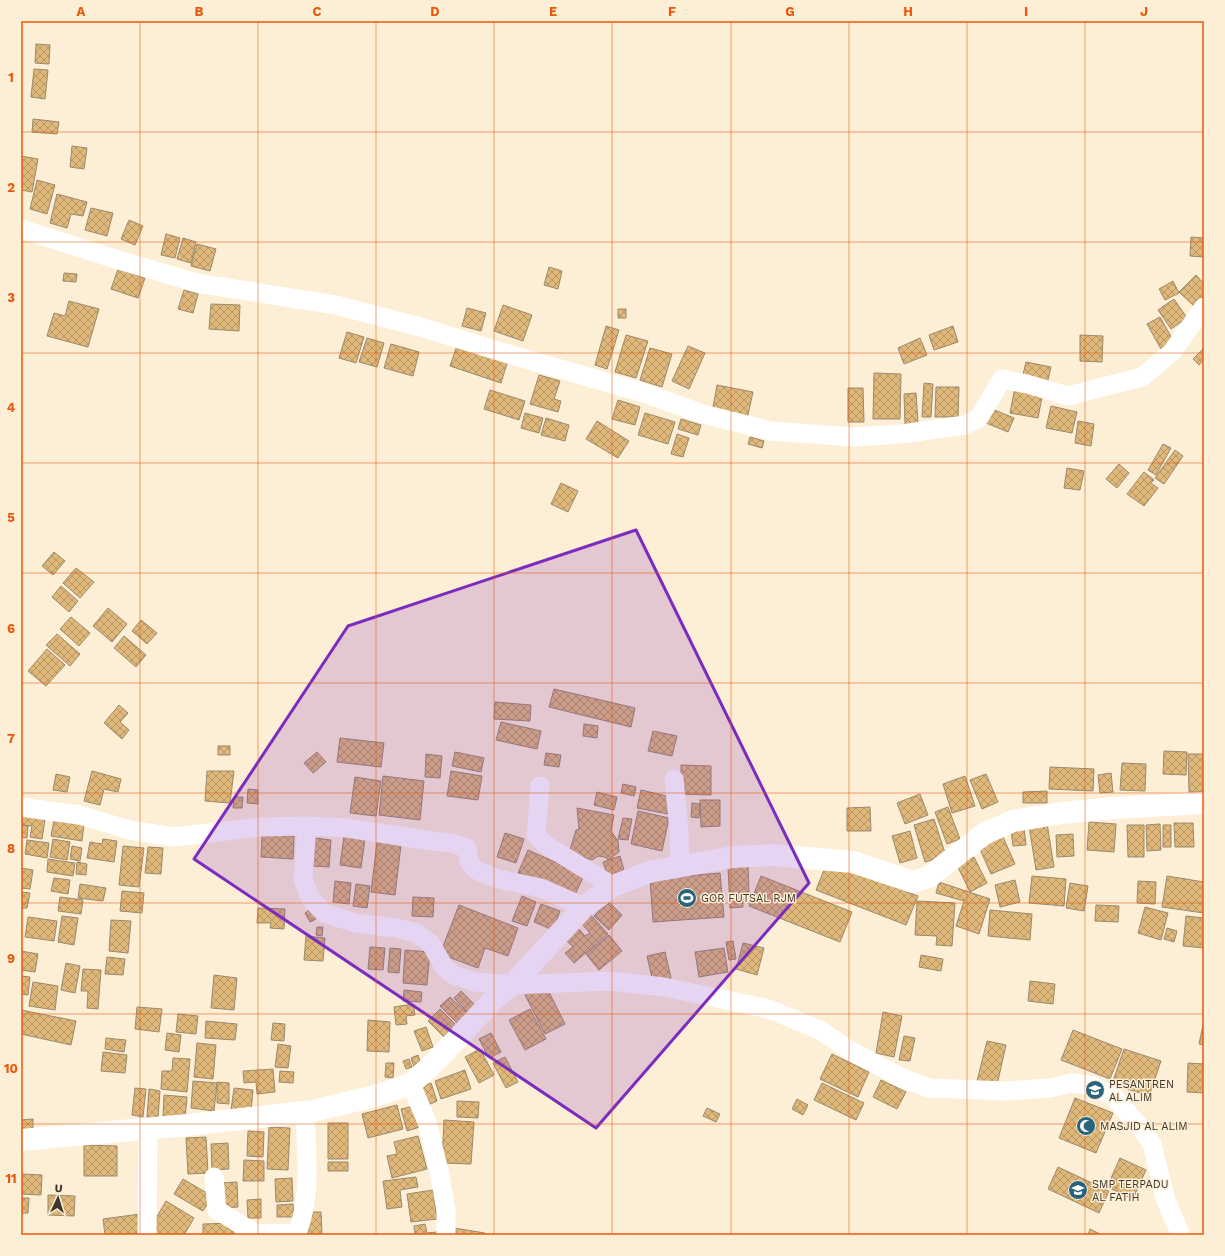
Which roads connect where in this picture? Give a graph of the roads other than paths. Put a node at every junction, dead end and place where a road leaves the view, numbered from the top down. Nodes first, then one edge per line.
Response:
1 (21, 229) edge
2 (1204, 307) edge
3 (674, 779) dead end
4 (540, 786) dead end
5 (1204, 803) edge
6 (21, 807) edge
7 (307, 826) junction
8 (680, 867) junction
9 (613, 886) junction
10 (584, 907) junction
11 (512, 985) junction
12 (411, 1084) junction
13 (305, 1112) junction
14 (148, 1128) junction
15 (21, 1140) edge
16 (214, 1177) dead end
17 (147, 1235) edge
18 (446, 1235) edge
19 (1181, 1235) edge

1 - 2 street
3 - 8 street
4 - 9 street
5 - 8 street
6 - 7 street
7 - 10 street
7 - 11 street
8 - 9 street
9 - 10 street
10 - 11 street
11 - 12 street
11 - 19 street
12 - 13 street
12 - 18 street
13 - 14 street
13 - 16 street
14 - 15 street
14 - 17 street

